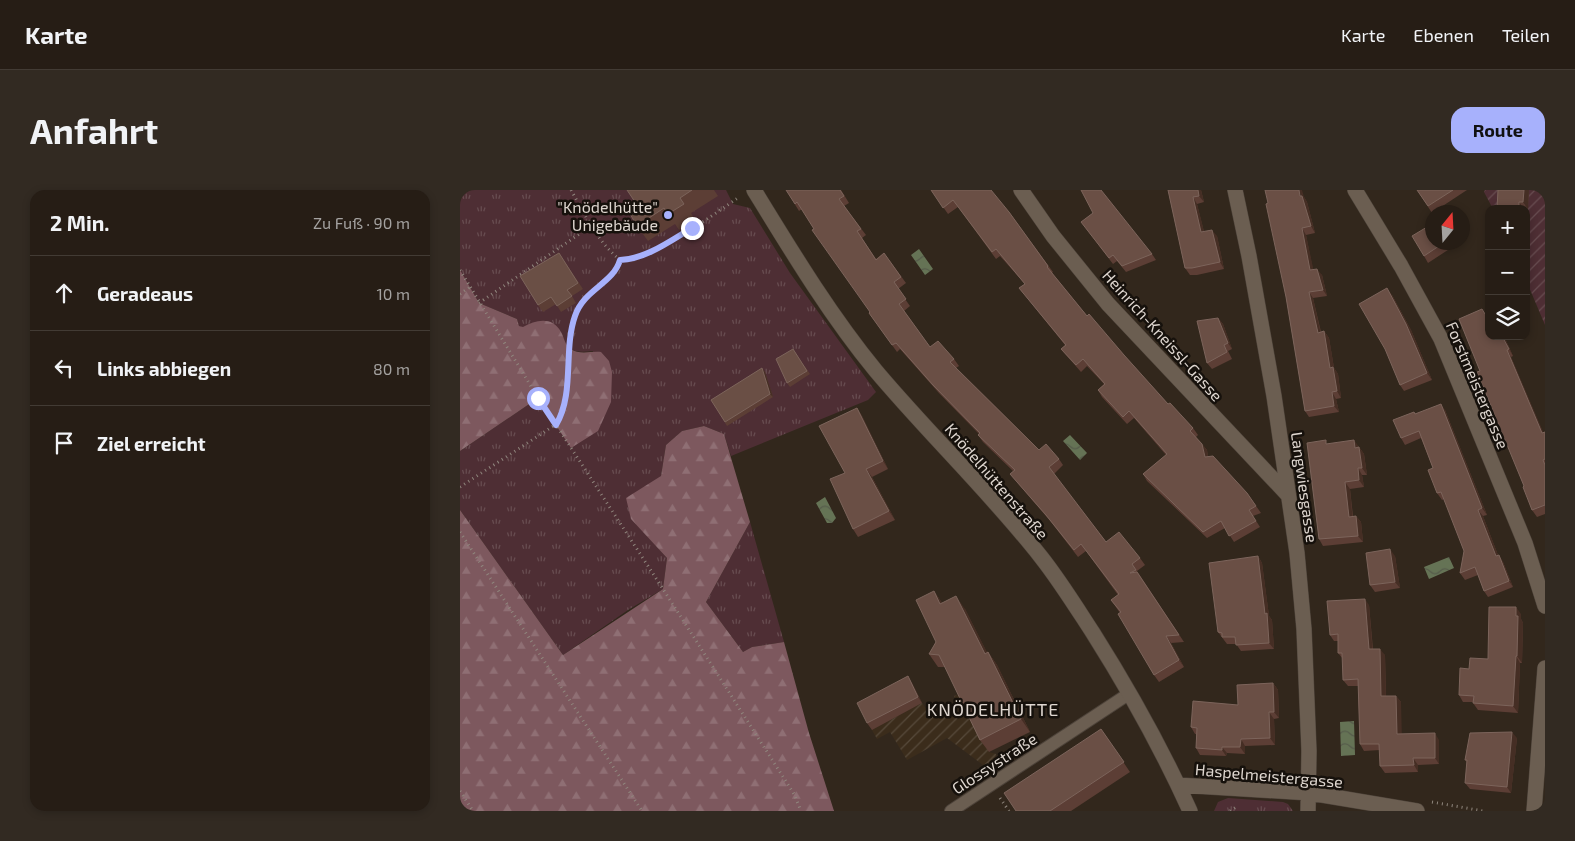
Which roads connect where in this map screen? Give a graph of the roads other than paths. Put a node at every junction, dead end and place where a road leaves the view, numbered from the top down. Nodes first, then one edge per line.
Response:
1 (1021, 190) edge
2 (1235, 190) edge
3 (1355, 190) edge
4 (750, 192) edge
5 (1288, 495) junction
6 (1545, 606) edge
7 (1545, 668) edge
8 (1130, 693) junction
9 (1178, 785) junction
10 (1310, 793) junction
11 (1422, 806) edge
12 (951, 811) edge
13 (1190, 811) edge
14 (1308, 811) edge
15 (1534, 811) edge

1 - 5 street, Heinrich-Kneissl-Gasse
2 - 5 street, Langwiesgasse
3 - 6 street, Forstmeistergasse
4 - 8 street, Knödelhüttenstraße
5 - 10 street, Langwiesgasse
7 - 15 street
8 - 9 street, Knödelhüttenstraße
8 - 12 lane, Glossystraße
9 - 10 street, Haspelmeistergasse
9 - 13 street, Knödelhüttenstraße
10 - 11 street, Haspelmeistergasse
10 - 14 street

